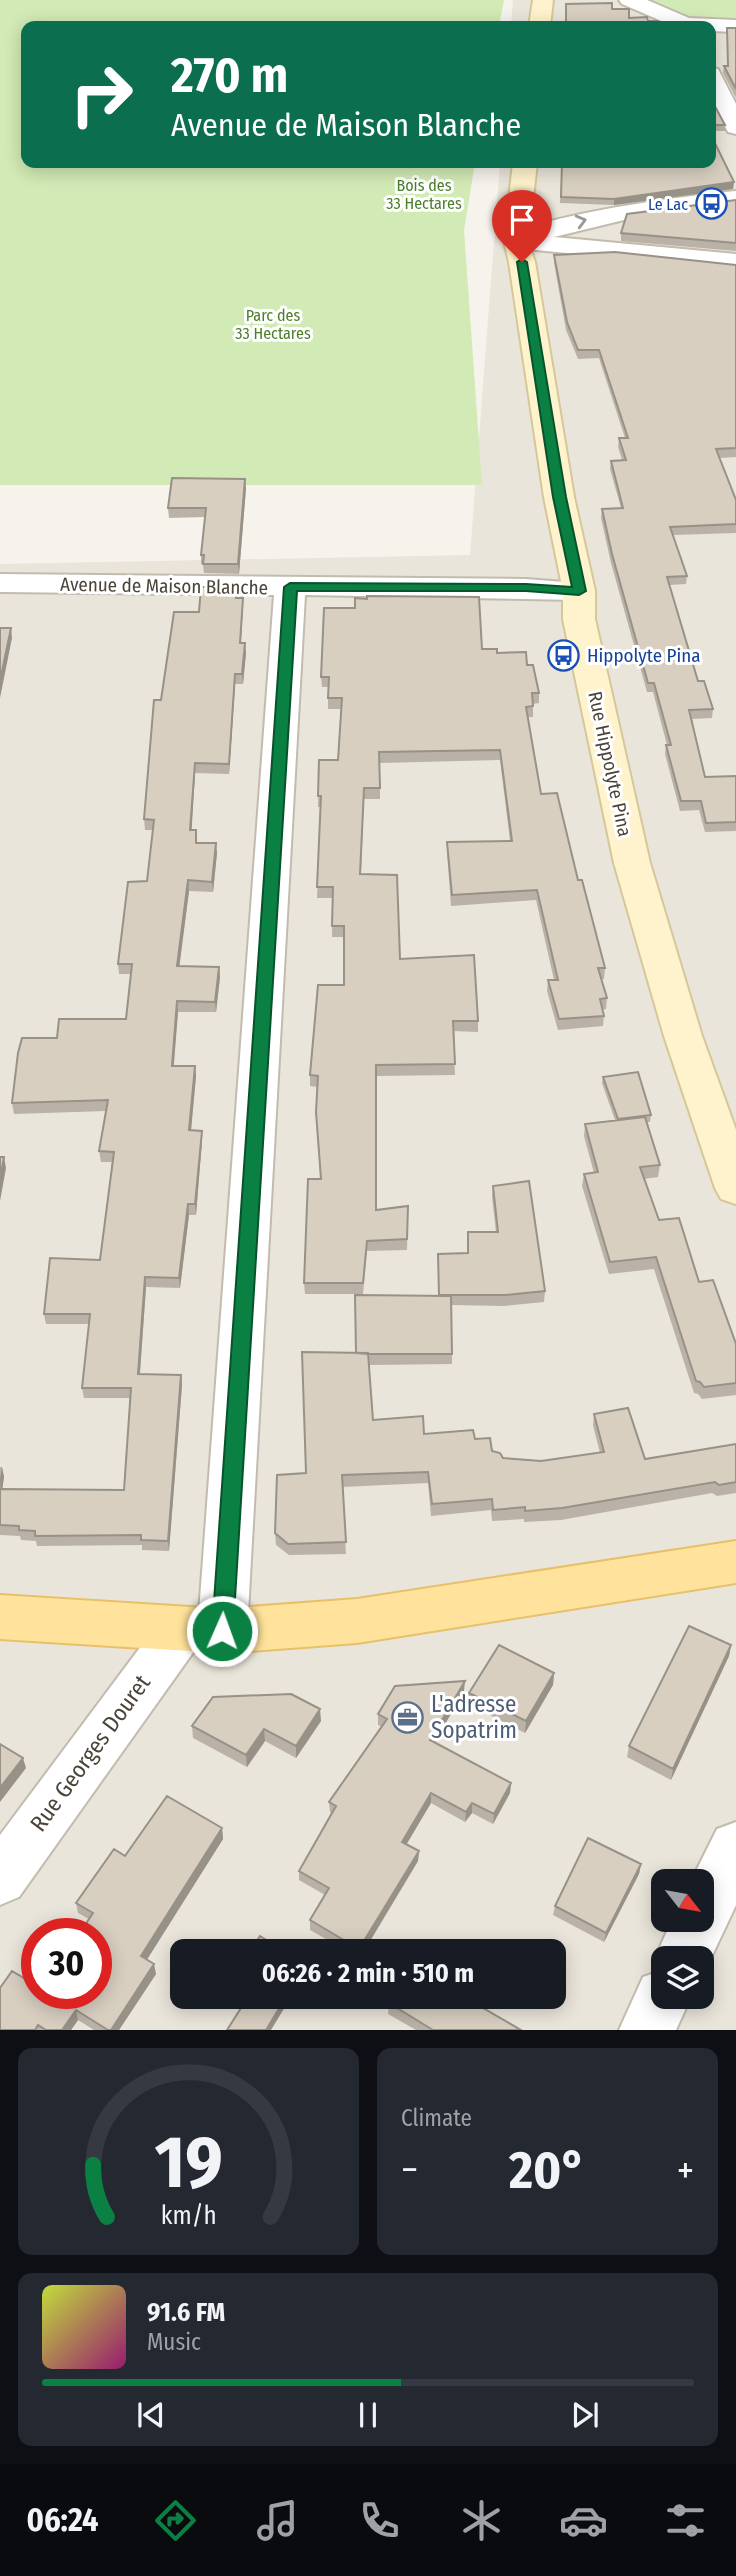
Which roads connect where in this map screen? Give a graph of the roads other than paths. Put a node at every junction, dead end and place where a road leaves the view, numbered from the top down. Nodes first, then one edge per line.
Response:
1 (543, 0) edge
2 (629, 0) edge
3 (541, 21) edge
4 (678, 21) edge
5 (716, 26) edge
6 (736, 26) edge
7 (716, 86) edge
8 (736, 127) edge
9 (523, 168) edge
10 (736, 198) edge
11 (516, 242) junction
12 (736, 262) edge
13 (0, 583) edge
14 (290, 587) junction
15 (579, 591) junction
16 (736, 1188) edge
17 (736, 1562) edge
18 (0, 1617) edge
19 (202, 1630) junction
20 (736, 1847) edge
21 (0, 1879) edge
22 (714, 1892) edge
23 (657, 2009) edge
24 (647, 2030) edge

1 - 3 main road
2 - 4 street
5 - 6 street
7 - 8 street
9 - 11 main road, Rue Hippolyte Pina
11 -> 10 street
11 - 12 street
11 - 15 main road, Rue Hippolyte Pina
13 - 14 street, Avenue de Maison Blanche
14 - 15 street, Avenue de Maison Blanche
14 - 19 street
15 - 16 main road, Rue Hippolyte Pina
17 - 19 main road
18 - 19 main road
19 - 21 street, Rue Georges Douret
20 - 22 street
23 - 24 street

